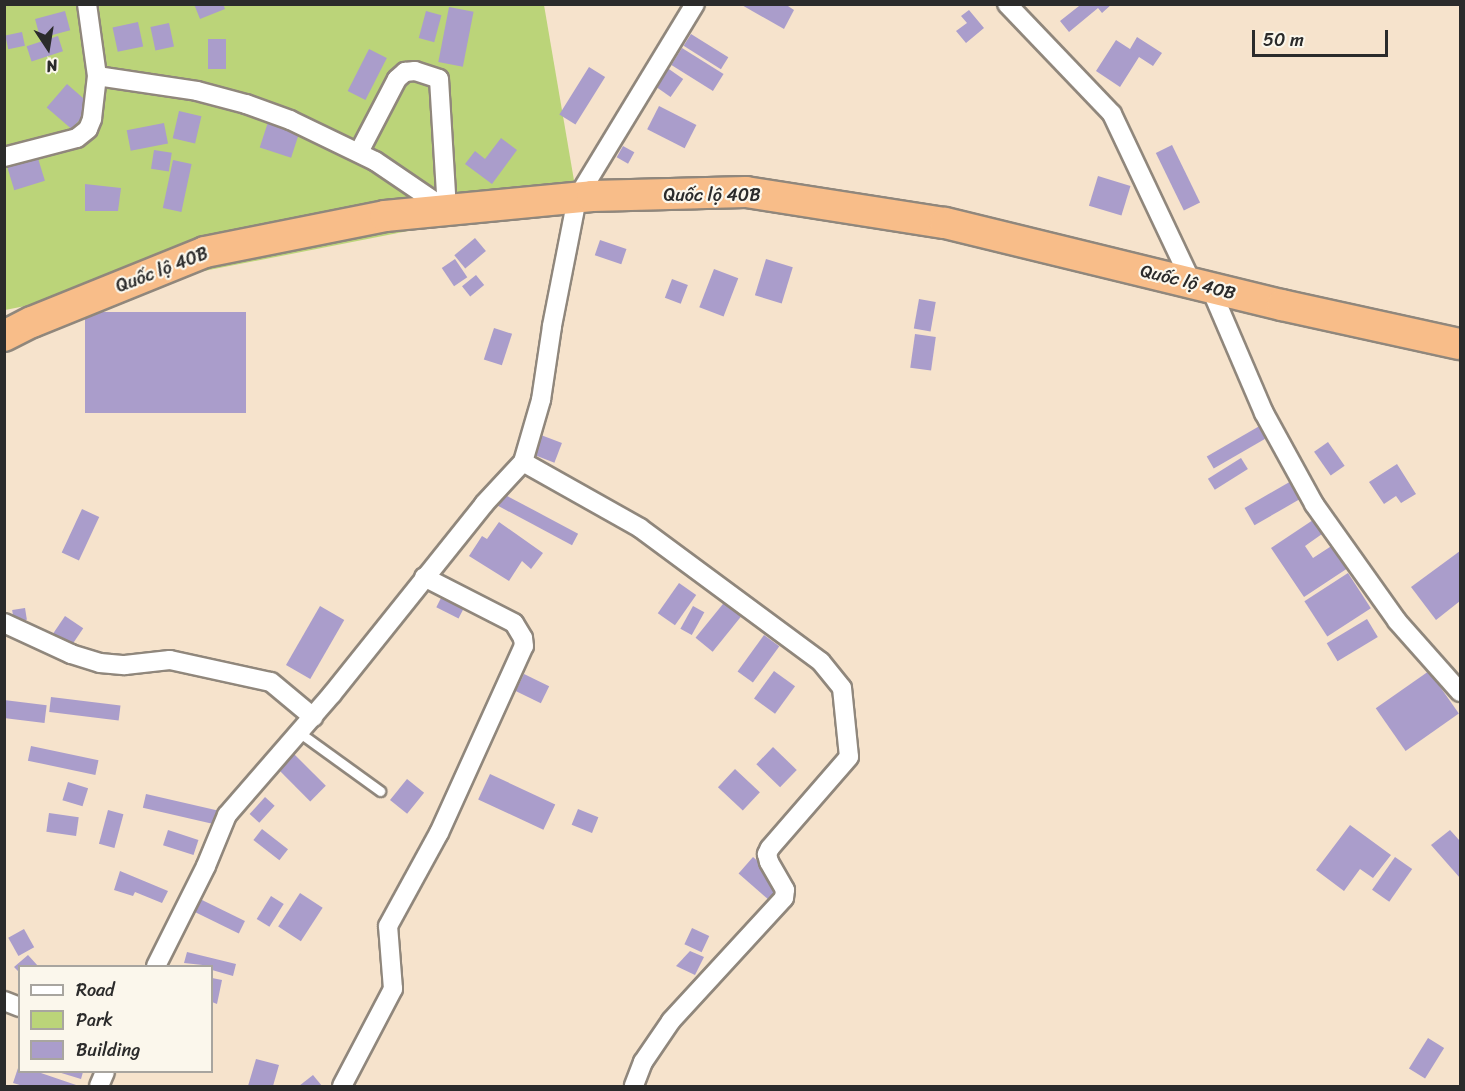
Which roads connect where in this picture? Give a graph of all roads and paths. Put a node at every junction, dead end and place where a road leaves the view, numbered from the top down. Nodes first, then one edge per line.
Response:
1 (87, 4) edge
2 (695, 4) edge
3 (1007, 4) edge
4 (97, 76) junction
5 (359, 152) junction
6 (4, 157) edge
7 (577, 198) junction
8 (447, 210) junction
9 (1201, 285) junction
10 (4, 336) edge
11 (1461, 344) edge
12 (523, 462) junction
13 (424, 577) junction
14 (4, 623) edge
15 (1461, 692) edge
16 (313, 717) junction
17 (300, 733) junction
18 (380, 791) dead end
19 (157, 965) edge
20 (342, 1086) edge
21 (634, 1086) edge

1 - 4 street
2 - 7 street
3 - 9 street
4 - 5 street
4 - 6 street
5 - 8 street
5 - 8 street
7 - 8 highway, Quốc lộ 40B
7 - 9 highway, Quốc lộ 40B
7 - 12 street
8 - 10 highway, Quốc lộ 40B
9 - 11 highway, Quốc lộ 40B
9 - 15 street
12 - 13 street
12 - 21 street
13 - 16 street
13 - 20 street
14 - 16 street
16 - 17 street
17 - 18 lane
17 - 19 street

